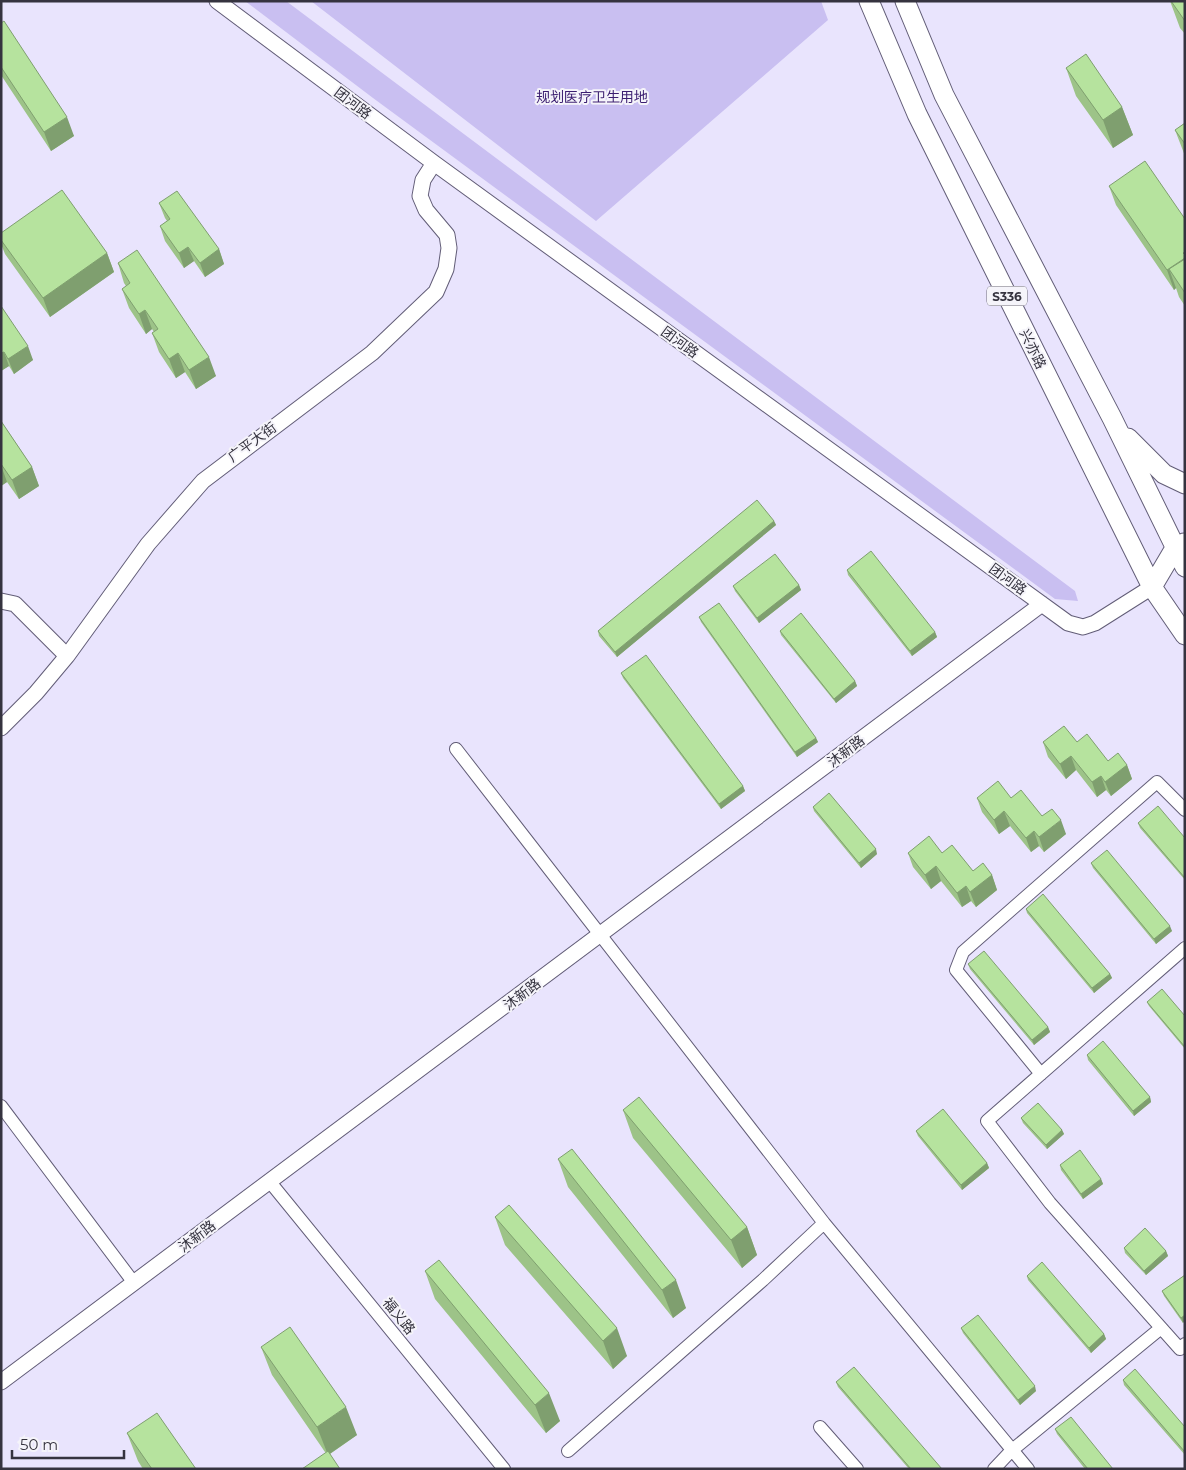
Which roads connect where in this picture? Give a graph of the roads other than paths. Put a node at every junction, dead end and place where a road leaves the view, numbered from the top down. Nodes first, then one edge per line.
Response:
1 (217, 1) edge
2 (869, 1) edge
3 (905, 1) edge
4 (434, 163) junction
5 (1112, 418) junction
6 (1185, 484) edge
7 (1180, 545) edge
8 (1185, 567) edge
9 (1185, 575) edge
10 (1152, 587) junction
11 (1, 601) edge
12 (1042, 604) junction
13 (1185, 635) edge
14 (66, 656) junction
15 (1, 728) edge
16 (456, 749) dead end
17 (1185, 810) edge
18 (601, 935) junction
19 (1185, 948) edge
20 (1042, 1074) junction
21 (1, 1106) edge
22 (270, 1182) junction
23 (824, 1223) junction
24 (134, 1283) junction
25 (1161, 1328) junction
26 (1183, 1350) edge
27 (1, 1382) edge
28 (820, 1427) dead end
29 (1011, 1450) junction
30 (568, 1451) dead end
31 (504, 1469) edge
32 (857, 1469) edge
33 (994, 1469) edge
34 (1028, 1469) edge

1 - 4 street, 团河路
2 - 10 main road, 兴亦路 / S336
3 - 5 main road, S336
4 - 12 street, 团河路
4 - 14 street, 广平大街
5 - 6 main road
5 - 7 main road, S336
7 - 8 main road, S336
7 - 10 main road
9 - 10 main road
10 - 12 street, 团河路
10 - 13 main road, 兴亦路 / S336
11 - 14 street
12 - 18 street, 沐新路
14 - 15 street, 广平大街
16 - 18 street
17 - 20 street
18 - 22 street, 沐新路
18 - 23 street
19 - 20 street
20 - 25 street
21 - 24 street
22 - 24 street, 沐新路
22 - 31 street, 福义路
23 - 29 street
23 - 30 street
24 - 27 street, 沐新路
25 - 26 street
25 - 29 street
28 - 32 street
29 - 33 street
29 - 34 street

